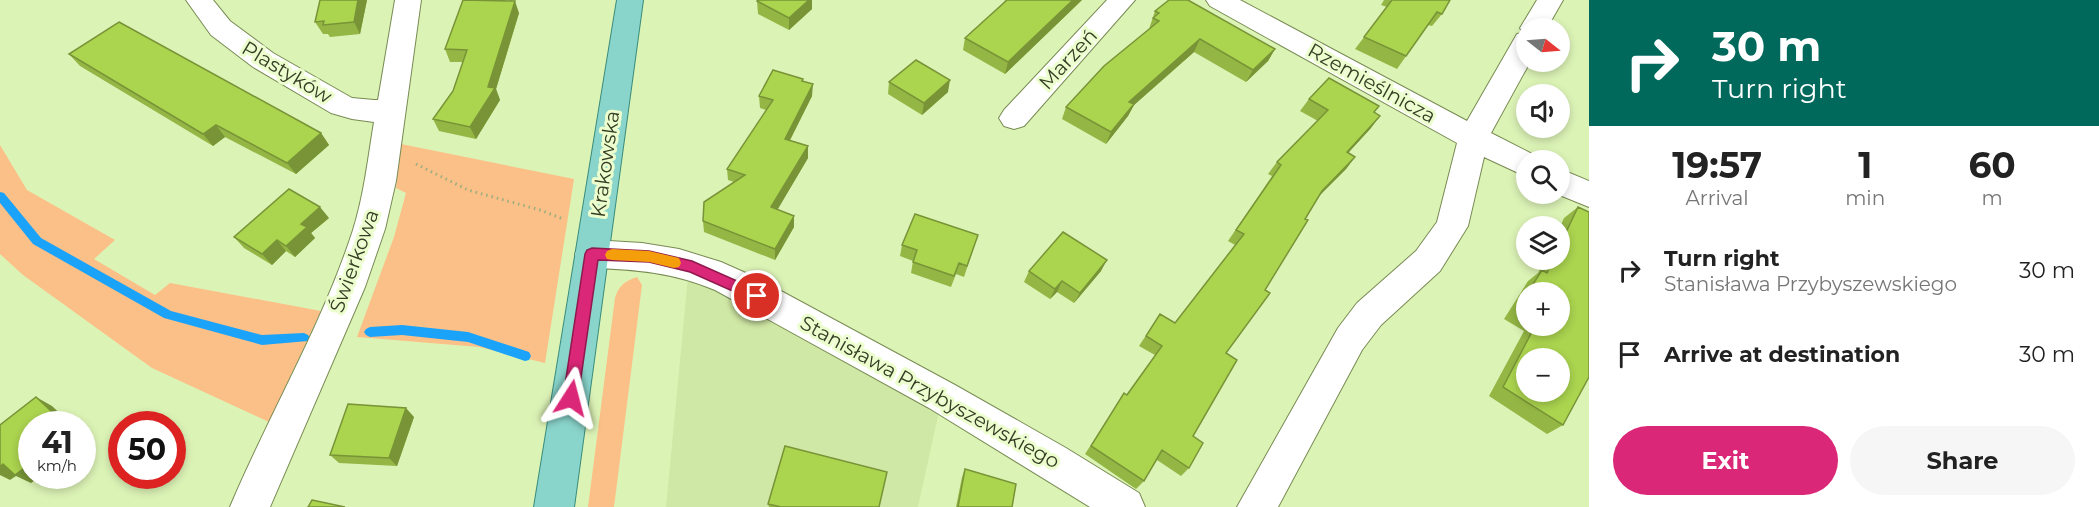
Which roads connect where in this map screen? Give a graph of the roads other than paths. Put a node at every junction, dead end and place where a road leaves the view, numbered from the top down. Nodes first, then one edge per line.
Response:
1 (199, 0) edge
2 (408, 0) edge
3 (630, 0) edge
4 (1122, 0) edge
5 (1219, 0) edge
6 (1550, 0) edge
7 (1540, 18) edge
8 (1516, 61) edge
9 (392, 110) junction
10 (1014, 118) dead end
11 (1473, 138) junction
12 (1516, 160) edge
13 (1570, 186) edge
14 (1589, 195) edge
15 (592, 254) junction
16 (250, 507) edge
17 (554, 507) edge
18 (1125, 507) edge
19 (1257, 507) edge

1 - 9 street, Plastyków
2 - 9 street, Świerkowa
3 - 15 main road, Krakowska
4 - 10 street, Marzeń
5 - 11 street, Rzemieślnicza
6 - 7 street
8 - 11 street
9 - 16 street, Świerkowa
11 - 12 street, Rzemieślnicza
11 - 19 street
13 - 14 street
15 - 17 main road, Krakowska
15 - 18 street, Stanisława Przybyszewskiego

